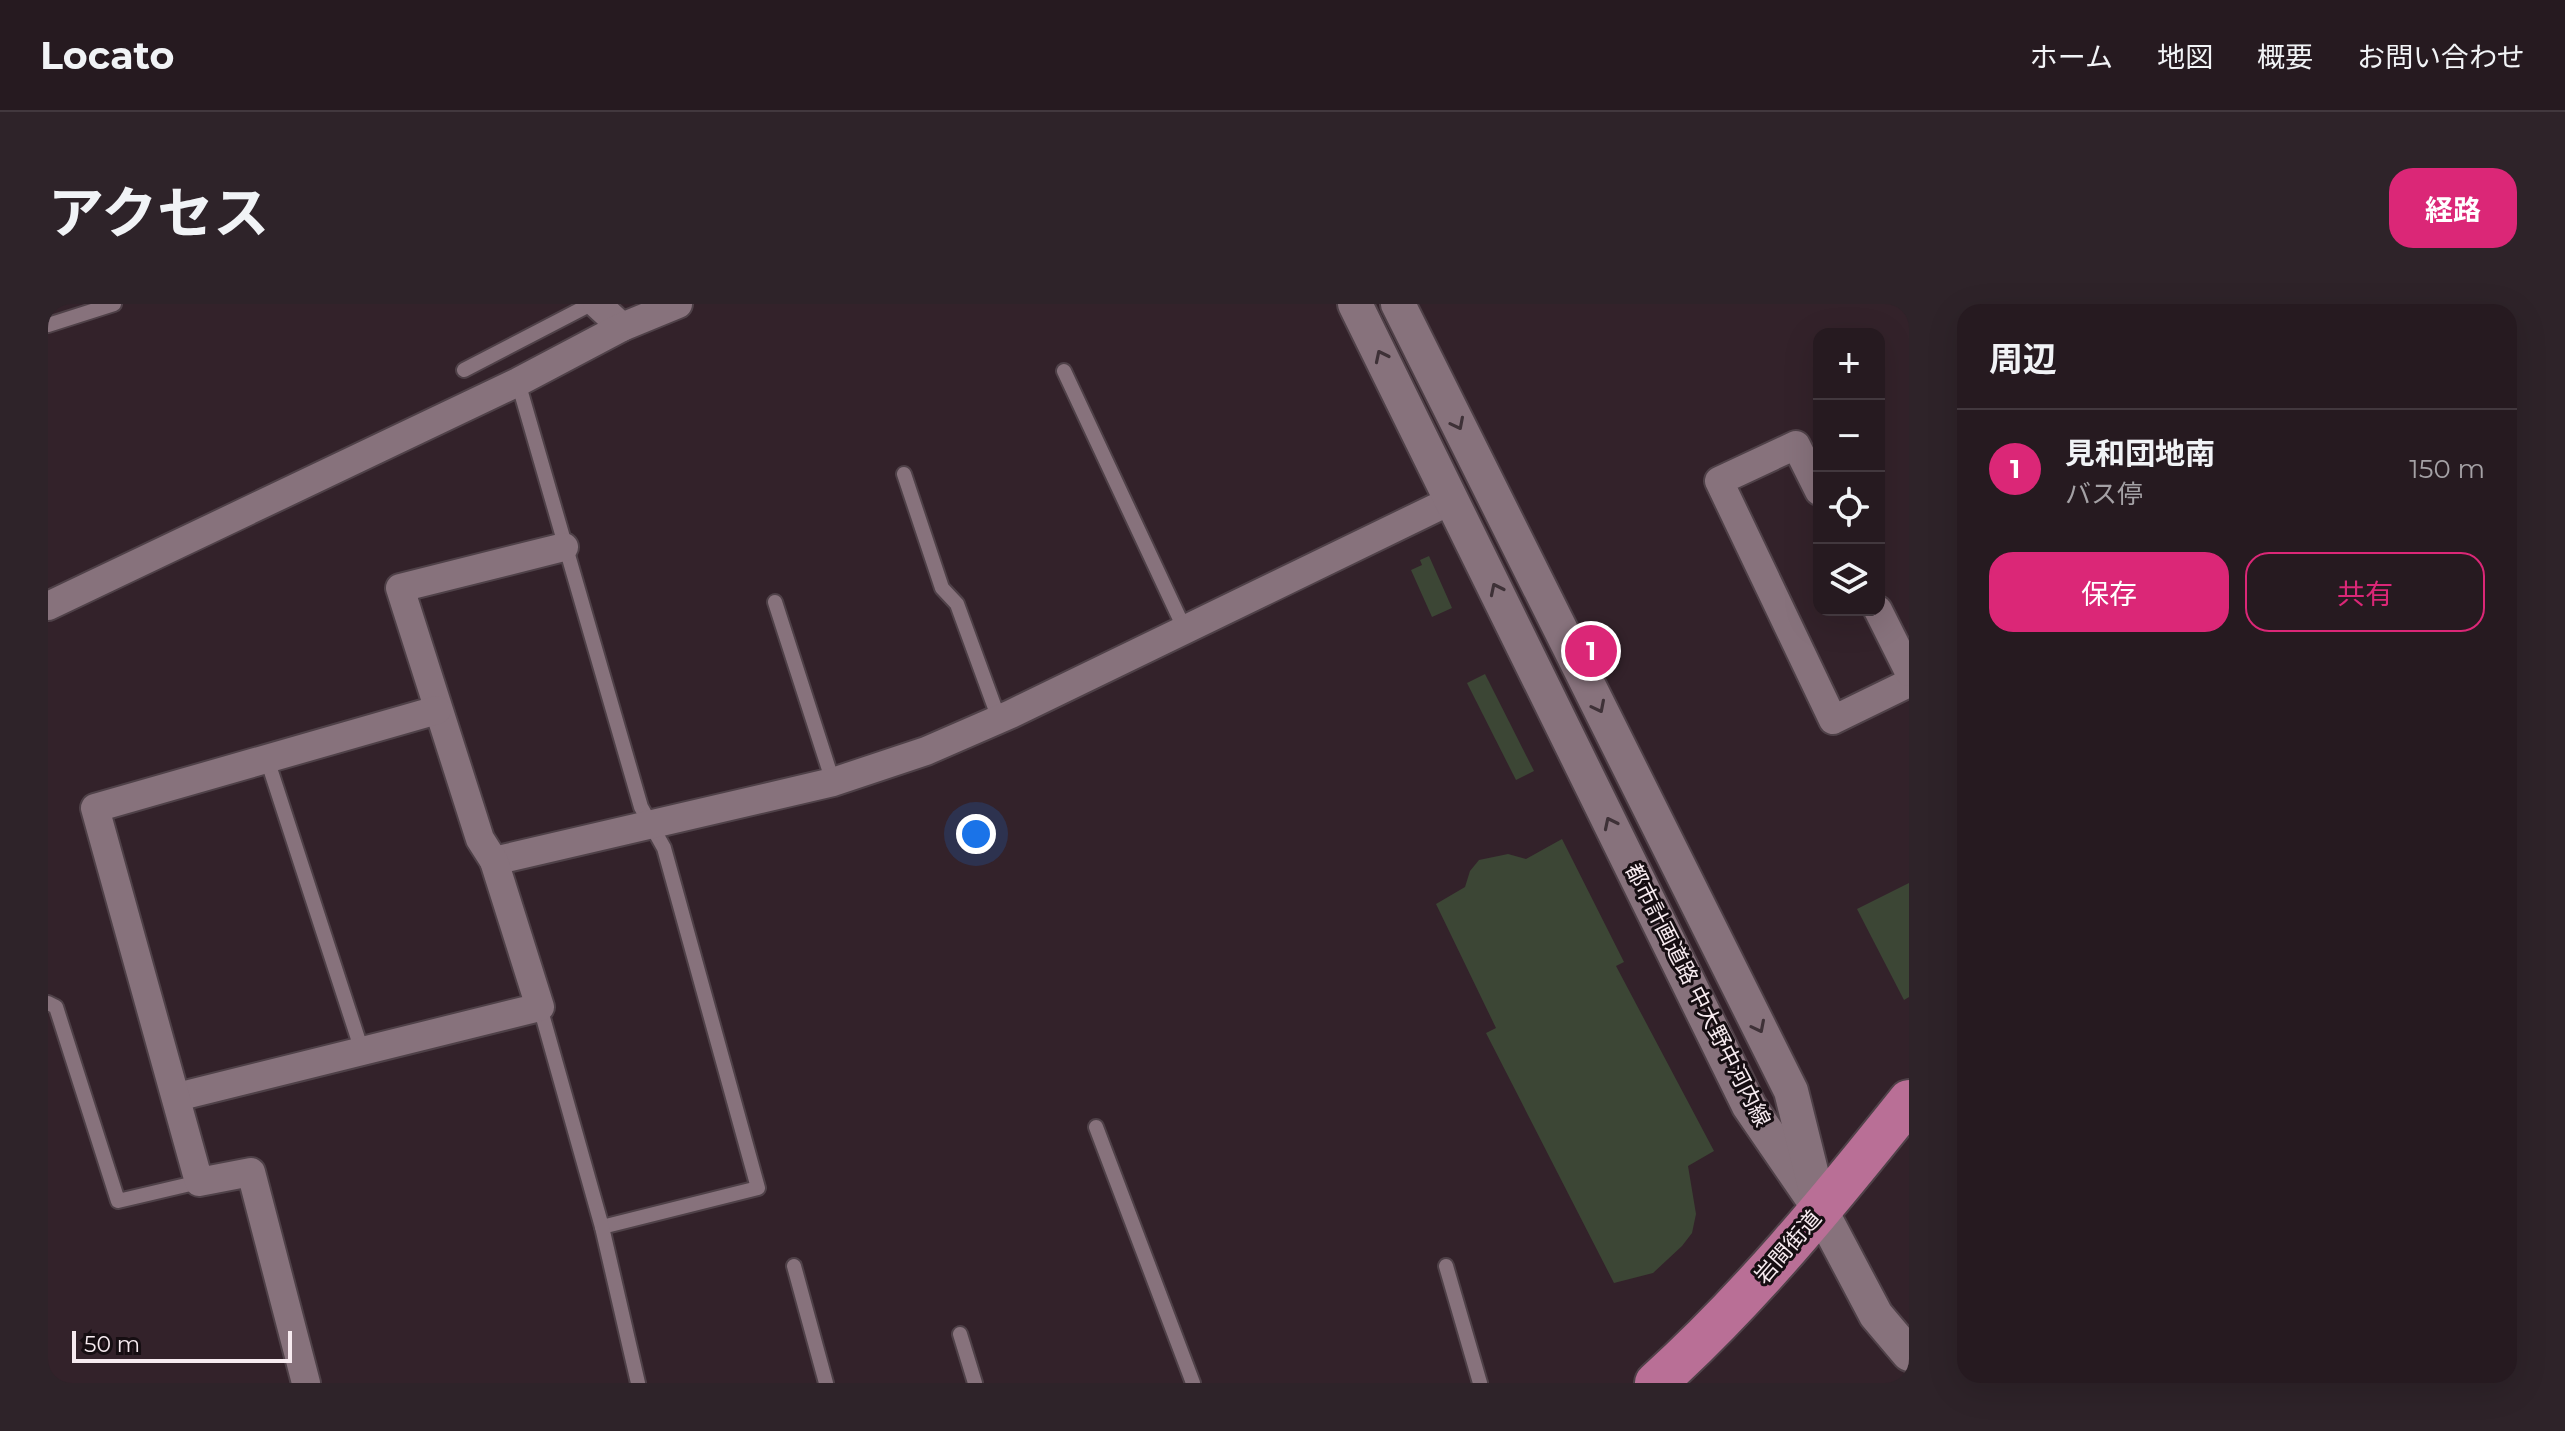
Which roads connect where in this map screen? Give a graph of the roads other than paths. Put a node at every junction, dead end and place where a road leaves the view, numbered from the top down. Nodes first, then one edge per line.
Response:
1 (114, 304) edge
2 (591, 304) edge
3 (597, 304) edge
4 (678, 304) edge
5 (1355, 304) edge
6 (1398, 304) edge
7 (48, 325) edge
8 (622, 327) junction
9 (464, 370) dead end
10 (1064, 371) dead end
11 (518, 382) junction
12 (904, 474) dead end
13 (1813, 479) edge
14 (1452, 500) junction
15 (564, 547) junction
16 (775, 602) dead end
17 (48, 606) edge
18 (1881, 616) edge
19 (1185, 630) junction
20 (1909, 672) edge
21 (1909, 683) edge
22 (437, 710) junction
23 (999, 719) junction
24 (267, 759) junction
25 (833, 782) junction
26 (652, 827) junction
27 (494, 861) junction
28 (48, 1003) edge
29 (540, 1007) junction
30 (362, 1051) junction
31 (177, 1097) junction
32 (1909, 1101) edge
33 (1096, 1127) dead end
34 (199, 1182) junction
35 (1821, 1211) junction
36 (602, 1227) junction
37 (794, 1266) dead end
38 (1446, 1266) dead end
39 (960, 1334) dead end
40 (1909, 1354) edge
41 (306, 1383) edge
42 (638, 1383) edge
43 (826, 1383) edge
44 (975, 1383) edge
45 (1193, 1383) edge
46 (1480, 1383) edge
47 (1656, 1383) edge

1 - 7 lane
2 - 9 lane
3 - 8 street
4 - 8 street
14 -> 5 street, 都市計画道路 中大野中河内線
6 -> 35 street, 都市計画道路 中大野中河内線
8 - 11 street
10 - 19 lane
11 - 15 lane
11 - 17 street
12 - 23 lane
13 - 21 street
14 - 19 street
35 -> 14 street, 都市計画道路 中大野中河内線
15 - 22 street
15 - 26 lane
16 - 25 lane
18 - 20 street
19 - 23 street
22 - 24 street
22 - 27 street
23 - 25 street
24 - 30 lane
24 - 31 street
25 - 26 street
26 - 27 street
26 - 36 lane
27 - 29 street
28 - 34 lane
29 - 30 street
29 - 36 lane
30 - 31 street
31 - 34 street
32 - 35 main road, 岩間街道
33 - 45 lane
34 - 41 street
35 - 40 street
35 - 47 main road, 岩間街道
36 - 42 lane
37 - 43 lane
38 - 46 lane
39 - 44 lane

